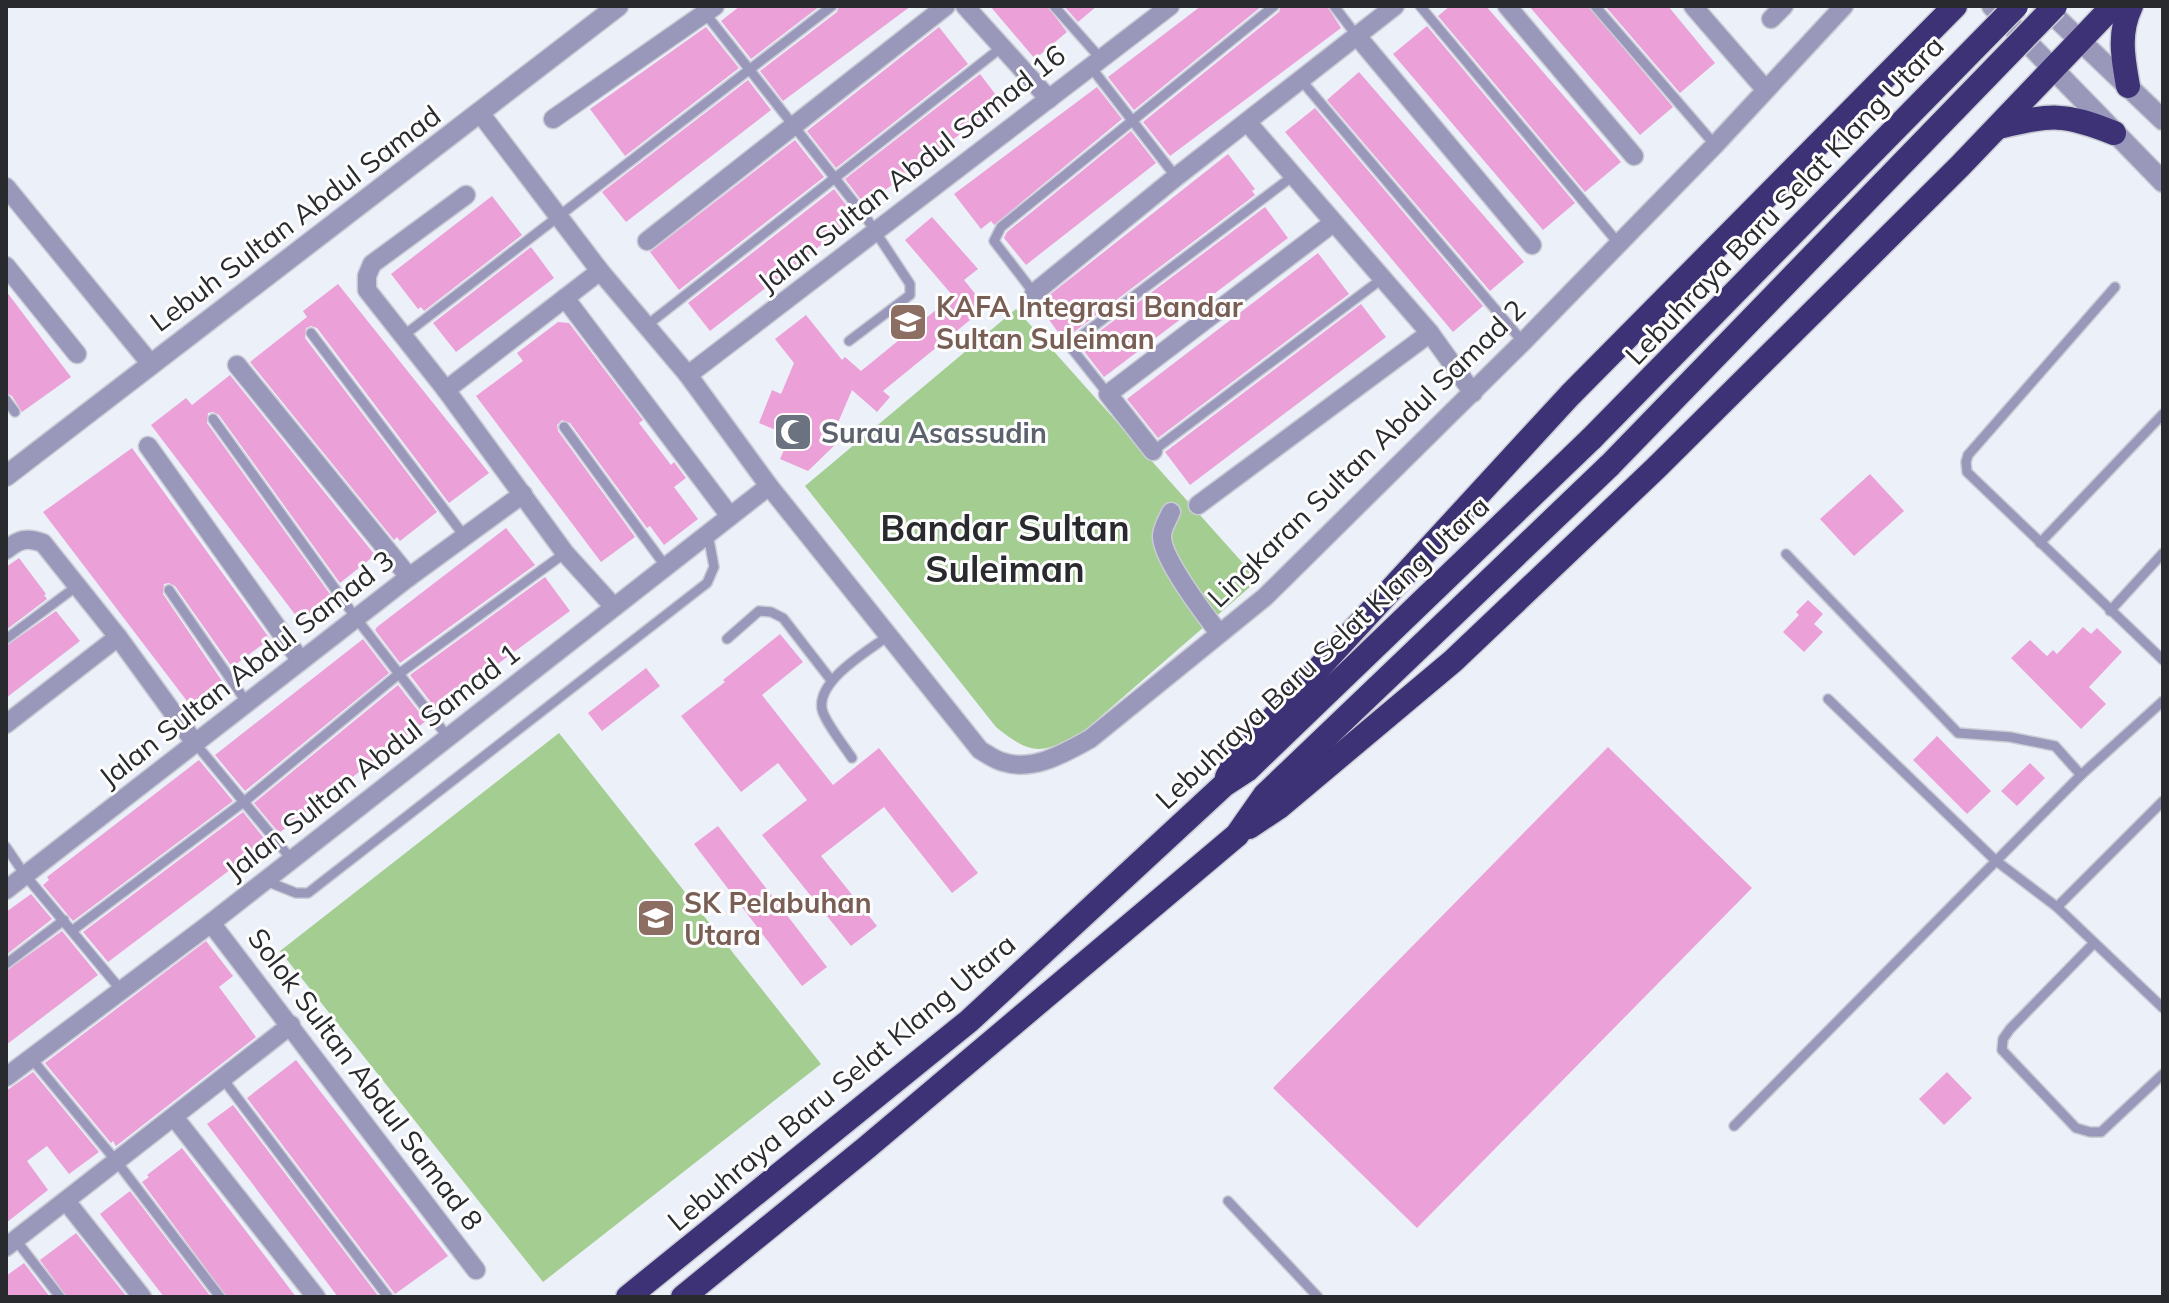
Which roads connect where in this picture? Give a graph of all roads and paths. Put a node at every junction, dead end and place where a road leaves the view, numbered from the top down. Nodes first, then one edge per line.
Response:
1 (618, 6) edge
2 (832, 6) edge
3 (946, 6) edge
4 (965, 6) edge
5 (1054, 6) edge
6 (1274, 6) edge
7 (1334, 6) edge
8 (1395, 6) edge
9 (1420, 6) edge
10 (1507, 6) edge
11 (1595, 6) edge
12 (1693, 6) edge
13 (1844, 6) edge
14 (1955, 6) edge
15 (1992, 6) edge
16 (2016, 6) edge
17 (2044, 6) edge
18 (2055, 6) edge
19 (2113, 6) edge
20 (2131, 6) edge
21 (1158, 9) edge
22 (710, 10) edge
23 (1357, 36) junction
24 (2080, 39) junction
25 (1002, 47) junction
26 (1095, 62) junction
27 (748, 69) junction
28 (2052, 70) junction
29 (1301, 80) junction
30 (2128, 86) junction
31 (1765, 89) junction
32 (1049, 99) junction
33 (480, 113) junction
34 (553, 119) dead end
35 (1131, 120) junction
36 (2163, 120) edge
37 (1247, 122) junction
38 (792, 127) junction
39 (1998, 127) junction
40 (2114, 133) junction
41 (1715, 145) junction
42 (1634, 156) dead end
43 (1293, 176) junction
44 (1176, 177) junction
45 (833, 178) junction
46 (2163, 182) edge
47 (6, 187) edge
48 (466, 195) dead end
49 (559, 217) junction
50 (1333, 223) junction
51 (875, 232) junction
52 (647, 241) dead end
53 (1619, 244) junction
54 (1532, 245) dead end
55 (6, 266) edge
56 (600, 271) junction
57 (1383, 278) junction
58 (2115, 287) dead end
59 (1034, 293) joint
60 (565, 298) junction
61 (646, 326) junction
62 (311, 333) dead end
63 (1430, 333) junction
64 (403, 336) junction
65 (849, 341) dead end
66 (1523, 342) junction
67 (77, 354) dead end
68 (150, 363) junction
69 (237, 365) dead end
70 (688, 375) junction
71 (446, 390) junction
72 (1473, 393) junction
73 (1108, 394) junction
74 (6, 400) edge
75 (15, 412) dead end
76 (2163, 414) edge
77 (213, 419) dead end
78 (564, 427) dead end
79 (148, 446) dead end
80 (1153, 451) joint
81 (6, 476) edge
82 (769, 486) junction
83 (523, 494) junction
84 (1198, 505) dead end
85 (1171, 512) dead end
86 (730, 516) junction
87 (708, 534) junction
88 (465, 537) junction
89 (2040, 543) junction
90 (6, 550) edge
91 (565, 553) junction
92 (2163, 553) edge
93 (1786, 554) dead end
94 (666, 567) junction
95 (409, 577) junction
96 (77, 586) junction
97 (169, 590) dead end
98 (614, 607) junction
99 (2110, 611) junction
100 (356, 618) junction
101 (1219, 633) junction
102 (888, 636) junction
103 (118, 637) junction
104 (6, 639) edge
105 (727, 639) dead end
106 (2163, 660) edge
107 (301, 661) junction
108 (400, 673) junction
109 (831, 680) junction
110 (1828, 699) dead end
111 (2163, 701) edge
112 (247, 703) junction
113 (6, 724) edge
114 (447, 736) junction
115 (195, 743) junction
116 (852, 758) dead end
117 (2081, 775) junction
118 (1224, 785) junction
119 (245, 801) junction
120 (2163, 801) edge
121 (1237, 835) junction
122 (6, 847) edge
123 (292, 860) junction
124 (1995, 860) junction
125 (25, 875) junction
126 (265, 881) junction
127 (6, 890) edge
128 (2057, 907) junction
129 (64, 920) junction
130 (211, 923) junction
131 (73, 930) junction
132 (2094, 943) junction
133 (6, 964) edge
134 (121, 990) junction
135 (2163, 1008) edge
136 (291, 1025) junction
137 (31, 1058) junction
138 (2163, 1074) edge
139 (6, 1077) edge
140 (223, 1079) junction
141 (174, 1117) junction
142 (1734, 1126) dead end
143 (117, 1162) junction
144 (66, 1201) junction
145 (1228, 1201) dead end
146 (11, 1243) edge
147 (476, 1270) dead end
148 (60, 1297) edge
149 (142, 1297) edge
150 (220, 1297) edge
151 (316, 1297) edge
152 (388, 1297) edge
153 (628, 1297) edge
154 (683, 1297) edge
155 (1318, 1297) edge

1 - 33 street, Lebuh Sultan Abdul Samad
2 - 27 lane
3 - 38 street
4 - 25 street
5 - 26 lane
6 - 35 lane
7 - 23 lane
8 - 23 street
9 - 53 lane
10 - 42 street
11 - 41 lane
12 - 31 street
13 - 31 street, Lingkaran Sultan Abdul Samad 2
14 - 118 highway
15 - 28 street
16 - 118 highway, Lebuhraya Baru Selat Klang Utara, bridge
17 - 24 street
18 - 121 highway, bridge
19 - 24 highway
20 - 30 highway
21 - 26 street, Jalan Sultan Abdul Samad 16
22 - 27 lane
22 - 34 street
23 - 29 street
23 - 54 street
24 - 28 highway
24 - 30 street
25 - 32 street
25 - 45 lane
26 - 32 street, Jalan Sultan Abdul Samad 16
26 - 35 lane
27 - 38 lane
27 - 49 lane
28 - 39 highway
28 - 40 street
29 - 37 street
29 - 66 lane
30 - 36 street
31 - 41 street, Lingkaran Sultan Abdul Samad 2
32 - 51 street, Jalan Sultan Abdul Samad 16
33 - 49 street, Lingkaran Sultan Abdul Samad 2
33 - 68 street, Lebuh Sultan Abdul Samad
35 - 44 lane
35 - 59 lane
37 - 43 street
37 - 44 street
38 - 45 lane
38 - 52 street
39 - 40 highway
39 - 121 highway
40 - 46 street
41 - 53 street, Lingkaran Sultan Abdul Samad 2
43 - 50 street
43 - 73 lane
44 - 59 street
45 - 51 lane
45 - 61 lane
47 - 68 street
48 - 64 street
49 - 56 street, Lingkaran Sultan Abdul Samad 2
49 - 64 lane
50 - 57 street
50 - 73 street
51 - 65 lane
51 - 70 street, Jalan Sultan Abdul Samad 16
53 - 66 street, Lingkaran Sultan Abdul Samad 2
55 - 67 street
56 - 60 street
56 - 61 street, Lingkaran Sultan Abdul Samad 2
57 - 63 street
57 - 80 lane
58 - 89 lane
60 - 71 street
60 - 86 street
61 - 70 street, Lingkaran Sultan Abdul Samad 2
62 - 88 lane
63 - 72 street
63 - 84 street
64 - 71 street
66 - 72 street, Lingkaran Sultan Abdul Samad 2
68 - 81 street, Lebuh Sultan Abdul Samad
69 - 95 street
70 - 82 street, Lingkaran Sultan Abdul Samad 2
71 - 83 street
72 - 101 street, Lingkaran Sultan Abdul Samad 2
73 - 80 street
74 - 75 lane
76 - 89 lane
77 - 100 lane
78 - 94 lane
79 - 107 street
82 - 86 street, Jalan Sultan Abdul Samad 1
82 - 102 street, Lingkaran Sultan Abdul Samad 2
83 - 88 street, Jalan Sultan Abdul Samad 3
83 - 91 street
85 - 101 street
86 - 87 street, Jalan Sultan Abdul Samad 1
87 - 94 street, Jalan Sultan Abdul Samad 1
87 - 126 lane
88 - 95 street, Jalan Sultan Abdul Samad 3
89 - 99 lane
90 - 96 street
91 - 98 street
91 - 108 lane
92 - 99 lane
93 - 117 lane
94 - 98 street, Jalan Sultan Abdul Samad 1
95 - 100 street, Jalan Sultan Abdul Samad 3
96 - 103 street
96 - 104 lane
97 - 112 lane
98 - 114 street, Jalan Sultan Abdul Samad 1
99 - 106 lane
100 - 107 street, Jalan Sultan Abdul Samad 3
100 - 108 lane
101 - 102 street, Lingkaran Sultan Abdul Samad 2
102 - 109 lane
103 - 113 street
103 - 115 street
105 - 109 lane
107 - 112 street, Jalan Sultan Abdul Samad 3
108 - 114 lane
108 - 119 lane
109 - 116 lane
110 - 124 lane
111 - 117 lane
112 - 115 street, Jalan Sultan Abdul Samad 3
114 - 123 street, Jalan Sultan Abdul Samad 1
115 - 119 lane
115 - 125 street, Jalan Sultan Abdul Samad 3
117 - 124 lane
118 - 153 highway, Lebuhraya Baru Selat Klang Utara
119 - 123 lane
119 - 131 lane
120 - 128 lane
121 - 154 highway
122 - 125 lane
123 - 126 street, Jalan Sultan Abdul Samad 1
124 - 128 lane
124 - 142 lane
125 - 127 street, Jalan Sultan Abdul Samad 3
125 - 129 lane
126 - 130 street, Jalan Sultan Abdul Samad 1
128 - 132 lane
129 - 131 lane
129 - 133 lane
130 - 134 street, Jalan Sultan Abdul Samad 1
130 - 136 street, Solok Sultan Abdul Samad 8
131 - 134 lane
132 - 135 lane
132 - 138 lane
134 - 137 street, Jalan Sultan Abdul Samad 1
136 - 140 street
136 - 147 street, Solok Sultan Abdul Samad 8
137 - 139 street, Jalan Sultan Abdul Samad 1
137 - 143 lane
140 - 141 street
140 - 152 lane
141 - 143 street
141 - 151 street
143 - 144 street
143 - 150 lane
144 - 146 street
144 - 149 street
145 - 155 lane
146 - 148 lane

